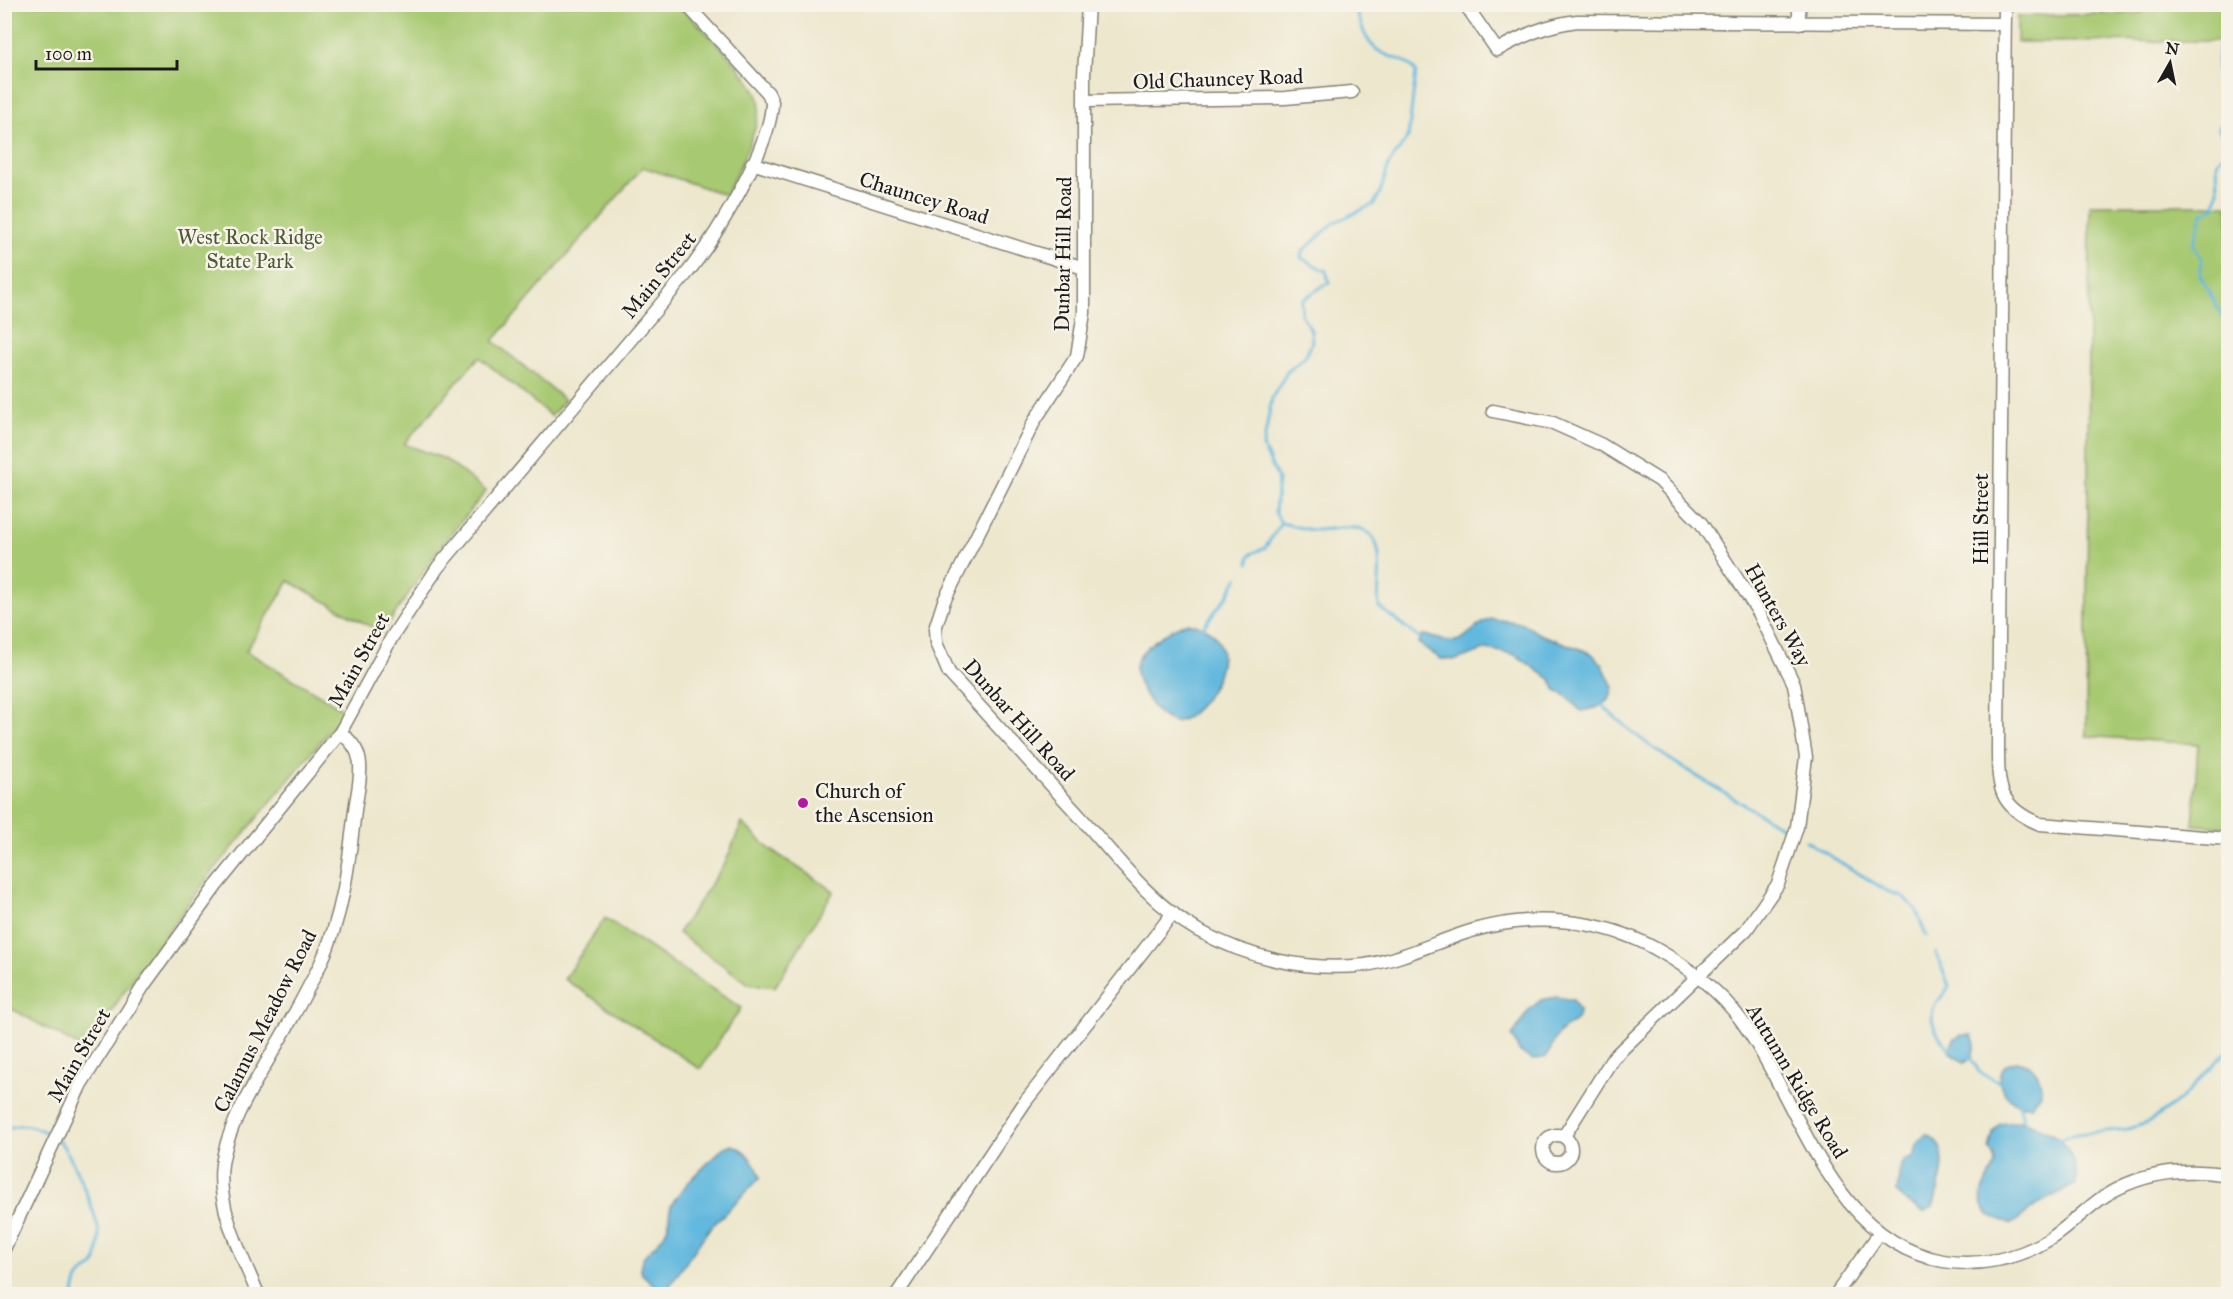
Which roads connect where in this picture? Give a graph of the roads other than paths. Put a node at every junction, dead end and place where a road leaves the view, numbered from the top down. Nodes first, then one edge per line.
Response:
1 (686, 4) edge
2 (1088, 4) edge
3 (1465, 4) edge
4 (1799, 4) edge
5 (2005, 4) edge
6 (1799, 23) junction
7 (2005, 24) junction
8 (1352, 92) dead end
9 (1084, 101) junction
10 (753, 163) junction
11 (1084, 268) junction
12 (1493, 411) dead end
13 (340, 733) junction
14 (2229, 839) edge
15 (1173, 913) junction
16 (1698, 976) junction
17 (1564, 1136) dead end
18 (2229, 1175) edge
19 (1879, 1234) junction
20 (4, 1249) edge
21 (258, 1294) edge
22 (897, 1294) edge
23 (1836, 1294) edge

1 - 10 street, Main Street
2 - 9 street, Dunbar Hill Road
3 - 6 street
4 - 6 street
5 - 7 street, Hill Street
6 - 7 street
7 - 14 street, Hill Street
8 - 9 street, Old Chauncey Road
9 - 11 street, Dunbar Hill Road
10 - 11 street, Chauncey Road
10 - 13 street, Main Street
11 - 15 street, Dunbar Hill Road
12 - 16 street, Hunters Way
13 - 20 street, Main Street
13 - 21 street, Calamus Meadow Road
15 - 16 street, Autumn Ridge Road
15 - 22 street
16 - 17 street, Hunters Way
16 - 19 street, Autumn Ridge Road
18 - 19 street, Autumn Ridge Road
19 - 23 street

